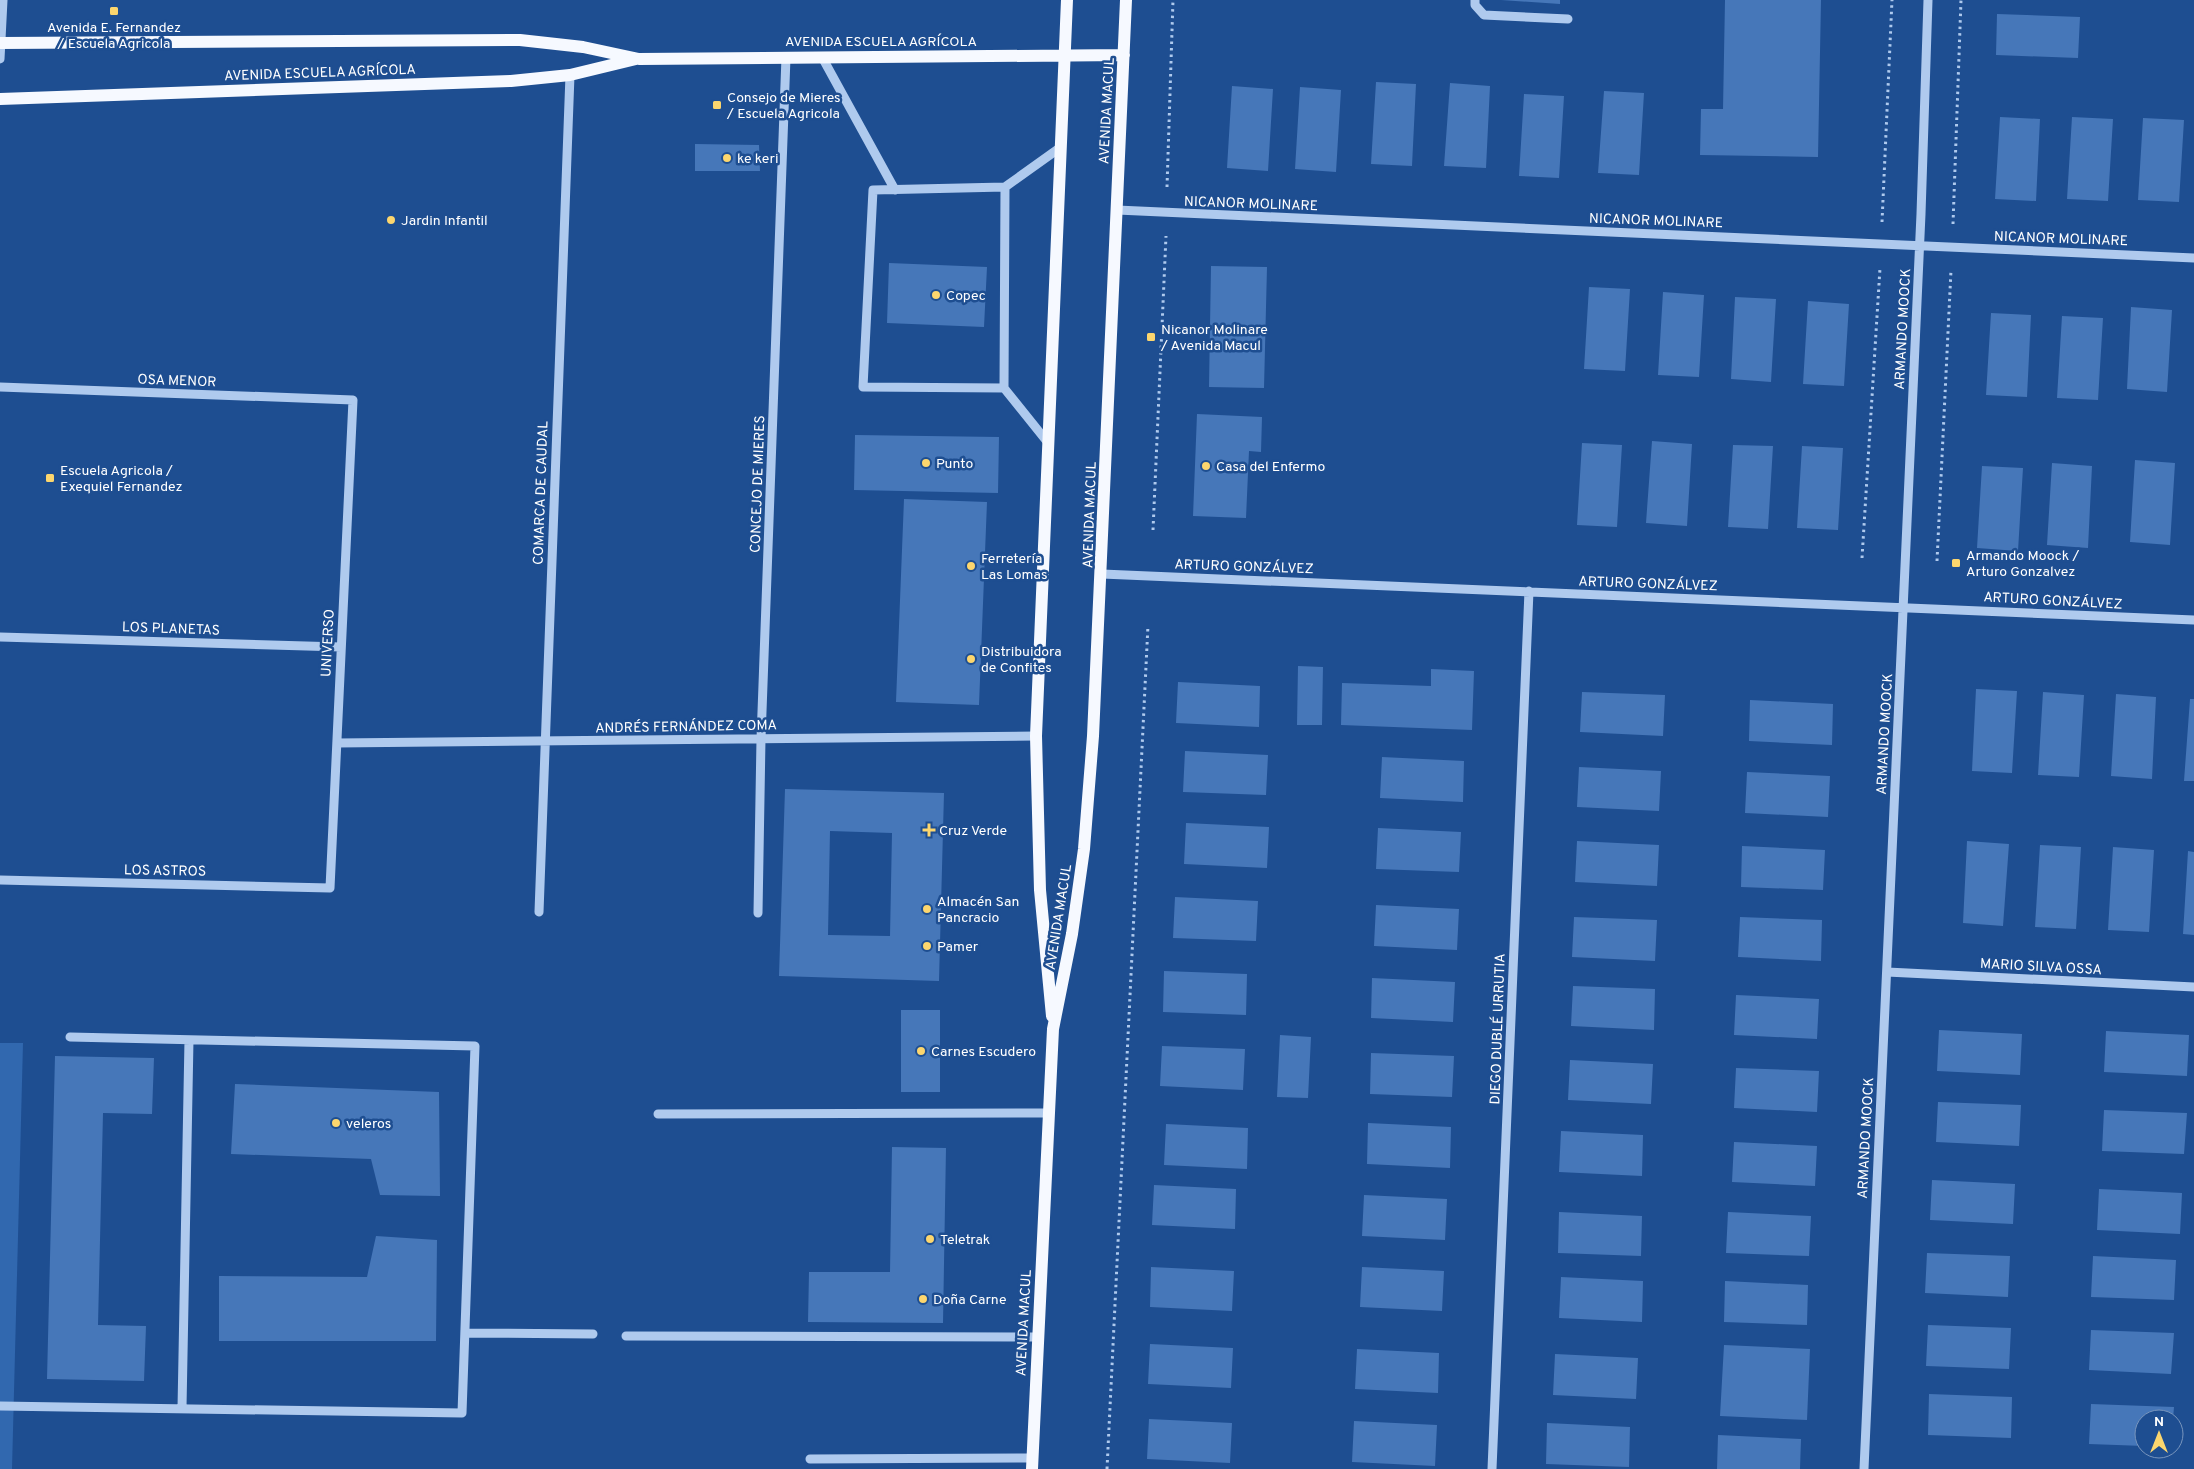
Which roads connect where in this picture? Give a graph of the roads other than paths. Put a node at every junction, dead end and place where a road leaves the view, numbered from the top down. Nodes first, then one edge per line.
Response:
1 (3, 0) edge
2 (1067, 0) edge
3 (1126, 0) edge
4 (1475, 0) edge
5 (1928, 0) edge
6 (1568, 19) dead end
7 (0, 43) edge
8 (1124, 54) junction
9 (1065, 55) junction
10 (786, 57) junction
11 (822, 57) junction
12 (0, 59) edge
13 (639, 59) junction
14 (570, 75) junction
15 (0, 98) edge
16 (1061, 147) junction
17 (1005, 187) junction
18 (895, 190) junction
19 (1117, 210) junction
20 (1920, 245) junction
21 (2194, 258) edge
22 (0, 387) edge
23 (1004, 388) junction
24 (353, 400) joint
25 (1049, 444) junction
26 (1102, 574) junction
27 (1529, 591) junction
28 (1903, 608) junction
29 (2194, 620) edge
30 (0, 637) edge
31 (341, 647) junction
32 (1036, 736) junction
33 (761, 739) junction
34 (544, 741) junction
35 (336, 743) junction
36 (0, 880) edge
37 (330, 888) joint
38 (539, 912) dead end
39 (758, 913) dead end
40 (1887, 972) junction
41 (2194, 986) edge
42 (1053, 1029) junction
43 (70, 1037) dead end
44 (189, 1040) junction
45 (1049, 1113) junction
46 (658, 1114) dead end
47 (465, 1333) junction
48 (593, 1334) dead end
49 (626, 1336) dead end
50 (1038, 1337) junction
51 (0, 1406) edge
52 (182, 1408) junction
53 (810, 1459) dead end
54 (1032, 1463) edge
55 (1492, 1469) edge
56 (1864, 1469) edge

1 - 7 street
2 - 9 main road, AVENIDA MACUL
3 - 8 main road, AVENIDA MACUL
4 - 6 street
5 - 20 street, ARMANDO MOOCK
7 - 12 street
7 - 13 main road, AVENIDA ESCUELA AGRÍCOLA
8 - 9 main road, AVENIDA ESCUELA AGRÍCOLA
8 - 19 main road, AVENIDA MACUL
9 - 11 main road, AVENIDA ESCUELA AGRÍCOLA
9 - 16 main road, AVENIDA MACUL
10 - 11 main road, AVENIDA ESCUELA AGRÍCOLA
10 - 13 main road, AVENIDA ESCUELA AGRÍCOLA
10 - 33 street, CONCEJO DE MIERES
11 - 18 street
13 - 14 main road, AVENIDA ESCUELA AGRÍCOLA
14 - 15 main road, AVENIDA ESCUELA AGRÍCOLA
14 - 34 street, COMARCA DE CAUDAL
16 - 17 street
16 - 25 main road, AVENIDA MACUL
17 - 18 street
17 - 23 street
18 - 23 street
19 - 20 street, NICANOR MOLINARE
19 - 26 main road, AVENIDA MACUL
20 - 21 street, NICANOR MOLINARE
20 - 28 street, ARMANDO MOOCK
22 - 24 street, OSA MENOR
23 - 25 street
24 - 31 street, UNIVERSO
25 - 32 main road, AVENIDA MACUL
26 - 27 street, ARTURO GONZÁLVEZ
26 - 42 main road, AVENIDA MACUL
27 - 28 street, ARTURO GONZÁLVEZ
27 - 55 street, DIEGO DUBLÉ URRUTIA
28 - 29 street, ARTURO GONZÁLVEZ
28 - 40 street, ARMANDO MOOCK
30 - 31 street, LOS PLANETAS
31 - 35 street, UNIVERSO
32 - 33 street, ANDRÉS FERNÁNDEZ COMA
32 - 42 main road, AVENIDA MACUL
33 - 34 street, ANDRÉS FERNÁNDEZ COMA
33 - 39 street, CONCEJO DE MIERES
34 - 35 street, ANDRÉS FERNÁNDEZ COMA
34 - 38 street, COMARCA DE CAUDAL
35 - 37 street, UNIVERSO
36 - 37 street, LOS ASTROS
40 - 41 street, MARIO SILVA OSSA
40 - 56 street, ARMANDO MOOCK
42 - 45 main road, AVENIDA MACUL
43 - 44 street
44 - 47 street
44 - 52 street
45 - 46 street
45 - 50 main road, AVENIDA MACUL
47 - 48 street
47 - 52 street
49 - 50 street
50 - 54 main road, AVENIDA MACUL
51 - 52 street
53 - 54 street

